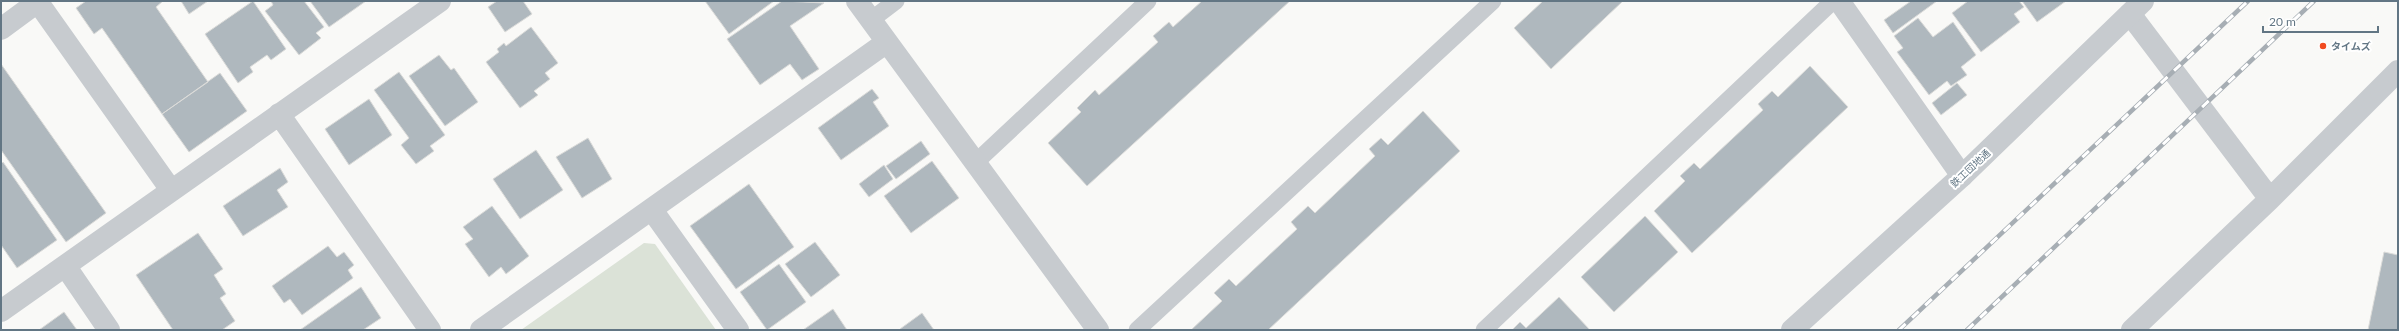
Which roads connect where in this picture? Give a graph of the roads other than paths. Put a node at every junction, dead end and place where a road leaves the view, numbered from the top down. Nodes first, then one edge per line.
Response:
1 (38, 1) edge
2 (440, 1) edge
3 (857, 1) edge
4 (896, 1) edge
5 (1148, 1) edge
6 (1493, 1) edge
7 (1833, 1) edge
8 (1839, 1) edge
9 (2138, 5) edge
10 (871, 20) junction
11 (1, 29) edge
12 (887, 42) junction
13 (2398, 71) edge
14 (279, 114) junction
15 (975, 163) junction
16 (1962, 176) junction
17 (171, 190) junction
18 (2270, 199) junction
19 (652, 210) junction
20 (66, 267) junction
21 (1, 311) edge
22 (109, 330) edge
23 (430, 330) edge
24 (481, 330) edge
25 (738, 330) edge
26 (1098, 330) edge
27 (1137, 330) edge
28 (1484, 330) edge
29 (1792, 330) edge
30 (2132, 330) edge

1 - 11 street
1 - 17 street
2 - 14 street
3 - 10 street
4 - 10 lane
5 - 15 lane
6 - 27 lane
7 - 28 lane
8 - 16 street
9 - 16 street, 鉄工団地通
9 - 18 street
10 - 12 street
12 - 15 street
12 - 19 street
13 - 18 street
14 - 17 street
14 - 23 street
15 - 26 street
16 - 29 street, 鉄工団地通
17 - 20 street
18 - 30 street
19 - 24 street
19 - 25 street
20 - 21 street
20 - 22 street

